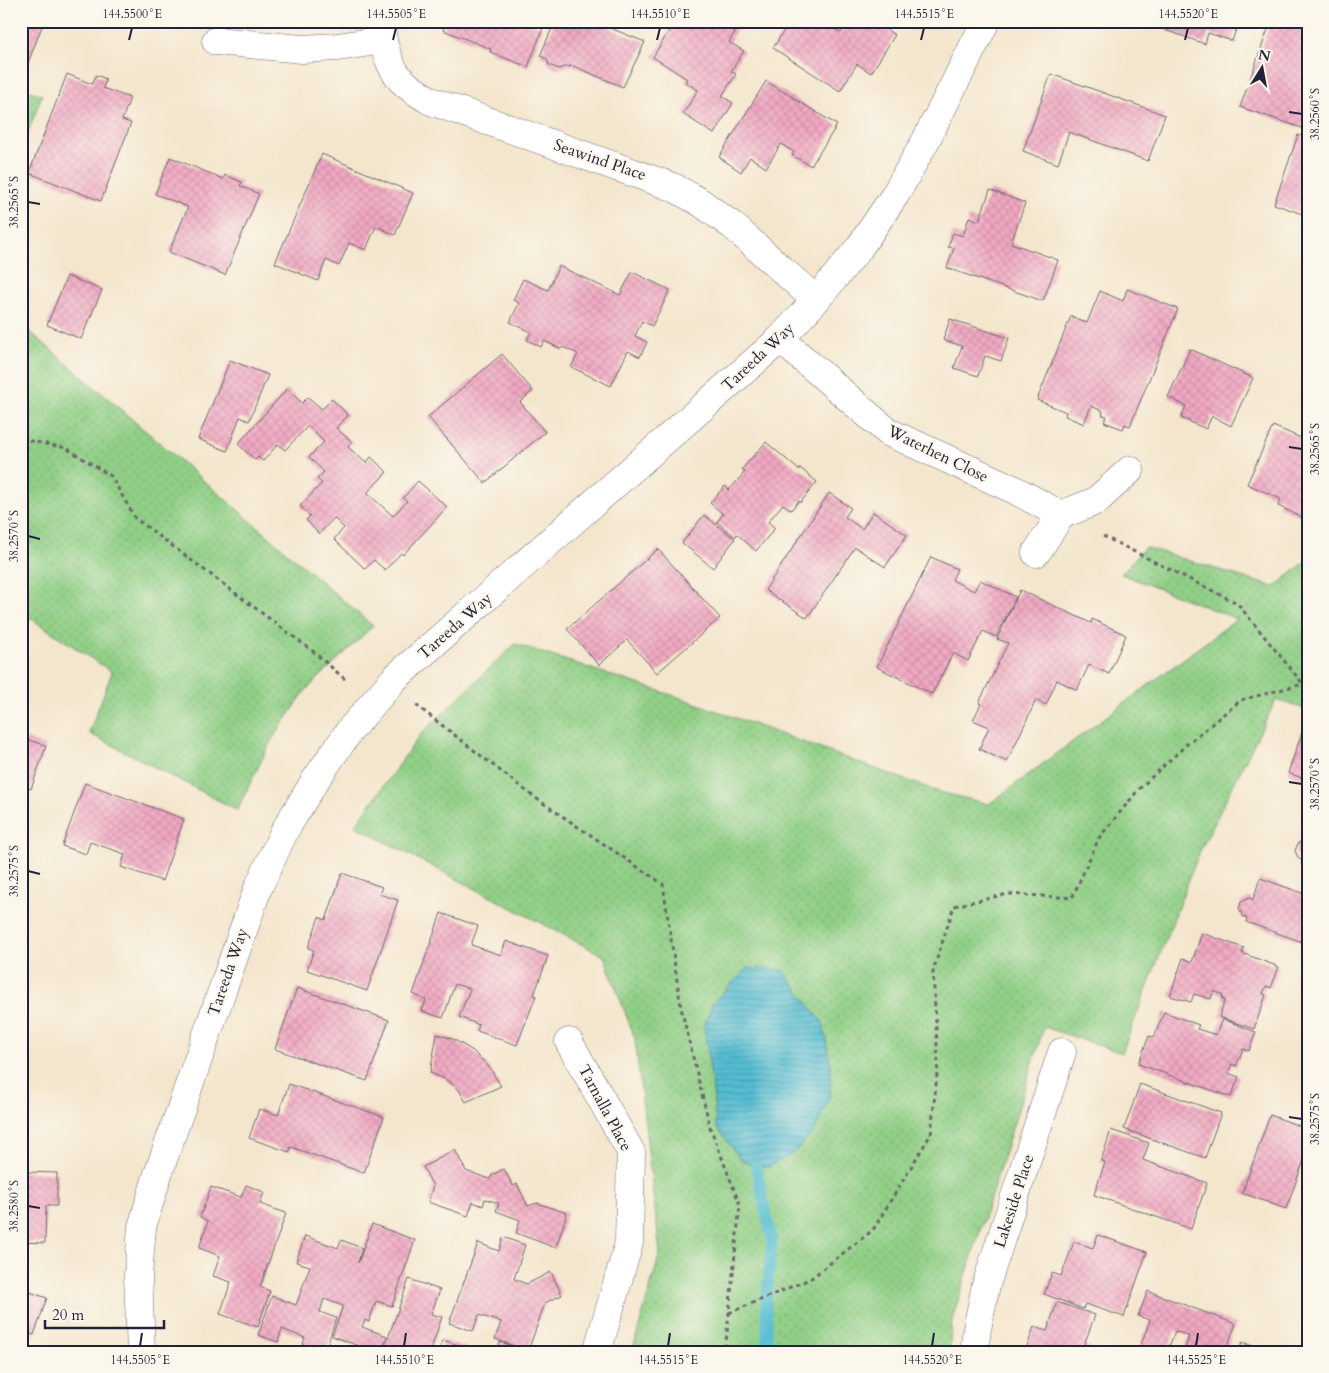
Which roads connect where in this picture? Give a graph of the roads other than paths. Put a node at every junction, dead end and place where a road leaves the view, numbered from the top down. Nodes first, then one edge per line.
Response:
1 (986, 21) edge
2 (383, 31) edge
3 (216, 41) dead end
4 (816, 300) junction
5 (780, 339) junction
6 (1130, 470) dead end
7 (1061, 515) junction
8 (1036, 553) dead end
9 (569, 1042) dead end
10 (1062, 1052) dead end
11 (141, 1352) edge
12 (597, 1352) edge
13 (974, 1352) edge

1 - 4 street, Tareeda Way
2 - 3 street, Seawind Place
2 - 4 street, Seawind Place
4 - 5 street, Tareeda Way
5 - 7 street, Waterhen Close
5 - 11 street, Tareeda Way
6 - 7 street
7 - 8 street
9 - 12 street, Tarnalla Place
10 - 13 street, Lakeside Place

